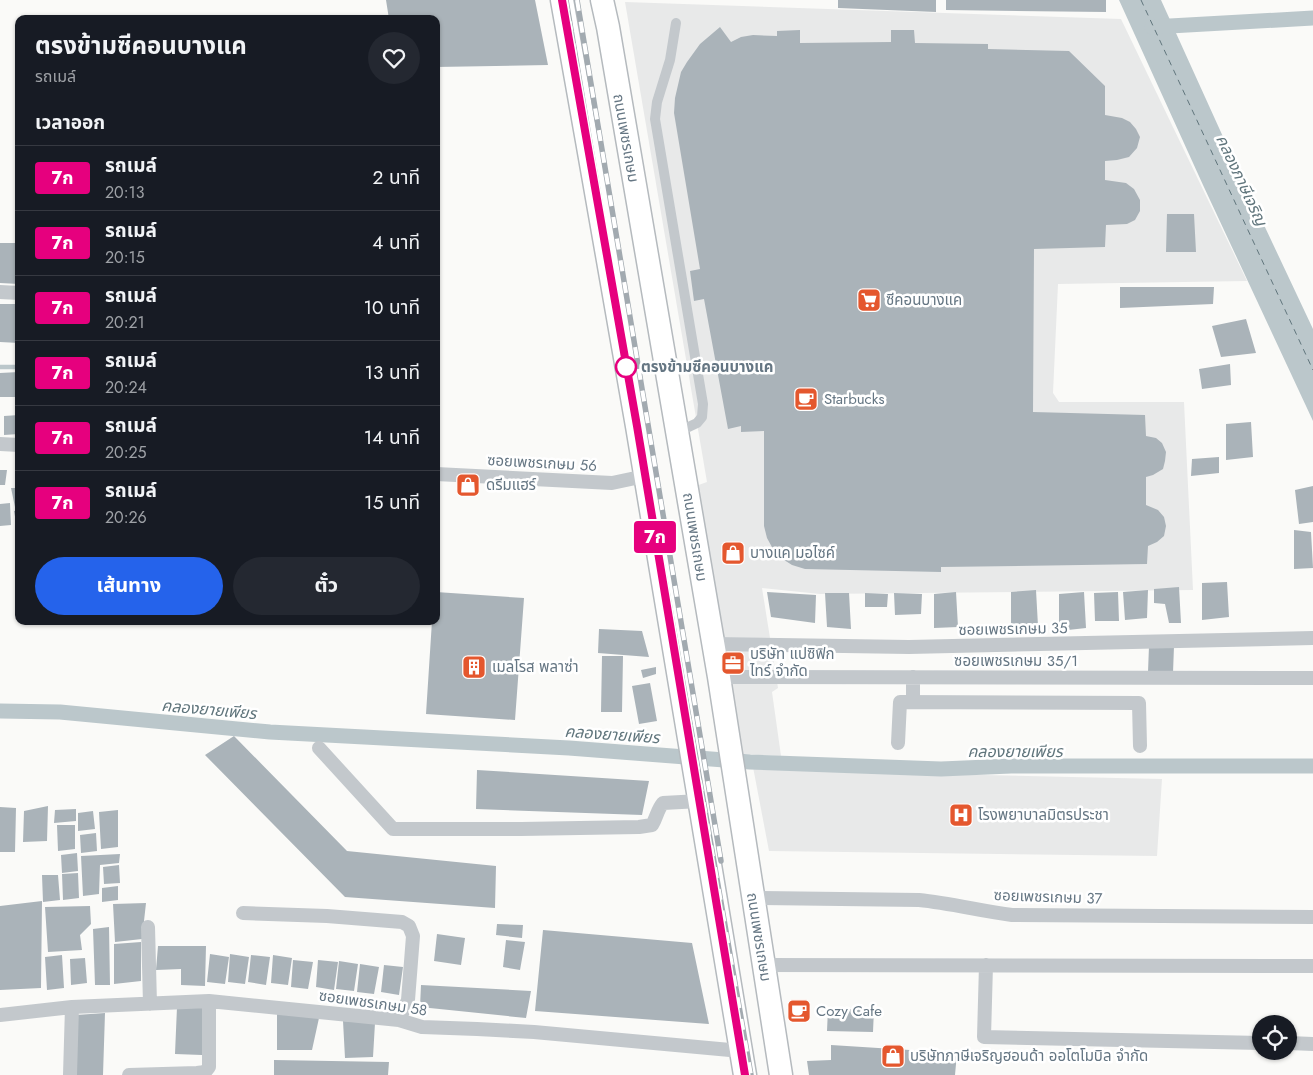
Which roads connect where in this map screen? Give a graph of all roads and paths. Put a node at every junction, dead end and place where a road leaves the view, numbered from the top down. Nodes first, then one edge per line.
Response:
1 (562, 0) edge
2 (602, 0) edge
3 (676, 24) dead end
4 (0, 292) edge
5 (15, 293) edge
6 (678, 432) junction
7 (0, 444) edge
8 (15, 445) edge
9 (440, 474) edge
10 (645, 476) junction
11 (1313, 638) edge
12 (713, 644) junction
13 (719, 676) junction
14 (913, 677) junction
15 (1313, 678) edge
16 (913, 702) junction
17 (898, 743) dead end
18 (1140, 746) dead end
19 (319, 748) dead end
20 (700, 801) junction
21 (753, 898) junction
22 (243, 913) dead end
23 (1313, 917) edge
24 (148, 928) dead end
25 (986, 965) junction
26 (764, 966) junction
27 (1313, 966) edge
28 (209, 1001) junction
29 (150, 1004) junction
30 (72, 1008) junction
31 (1, 1015) edge
32 (399, 1020) junction
33 (1252, 1043) edge
34 (1297, 1043) edge
35 (1313, 1044) edge
36 (741, 1051) junction
37 (70, 1075) edge
38 (129, 1075) edge
39 (745, 1075) edge
40 (782, 1075) edge

1 - 10 main road
2 - 6 main road, ถนนเพชรเกษม
3 - 6 street
4 - 5 street
6 - 12 main road, ถนนเพชรเกษม
7 - 8 street
9 - 10 street, ซอยเพชรเกษม 56
10 - 20 main road
11 - 12 street, ซอยเพชรเกษม 35
12 - 13 main road, ถนนเพชรเกษม
13 - 14 street, ซอยเพชรเกษม 35/1
13 - 21 main road, ถนนเพชรเกษม
14 - 15 street, ซอยเพชรเกษม 35/1
14 - 16 street
16 - 17 street
16 - 18 street
19 - 20 street
20 - 36 main road
21 - 23 street, ซอยเพชรเกษม 37
21 - 26 main road, ถนนเพชรเกษม
22 - 32 street
24 - 29 street
25 - 26 street
25 - 27 street
25 - 33 street
26 - 40 main road, ถนนเพชรเกษม
28 - 29 street, ซอยเพชรเกษม 58
28 - 32 street, ซอยเพชรเกษม 58
28 - 38 street
29 - 30 street, ซอยเพชรเกษม 58
30 - 31 street, ซอยเพชรเกษม 58
30 - 37 street
32 - 36 street, ซอยเพชรเกษม 58
34 - 35 street
36 - 39 main road

